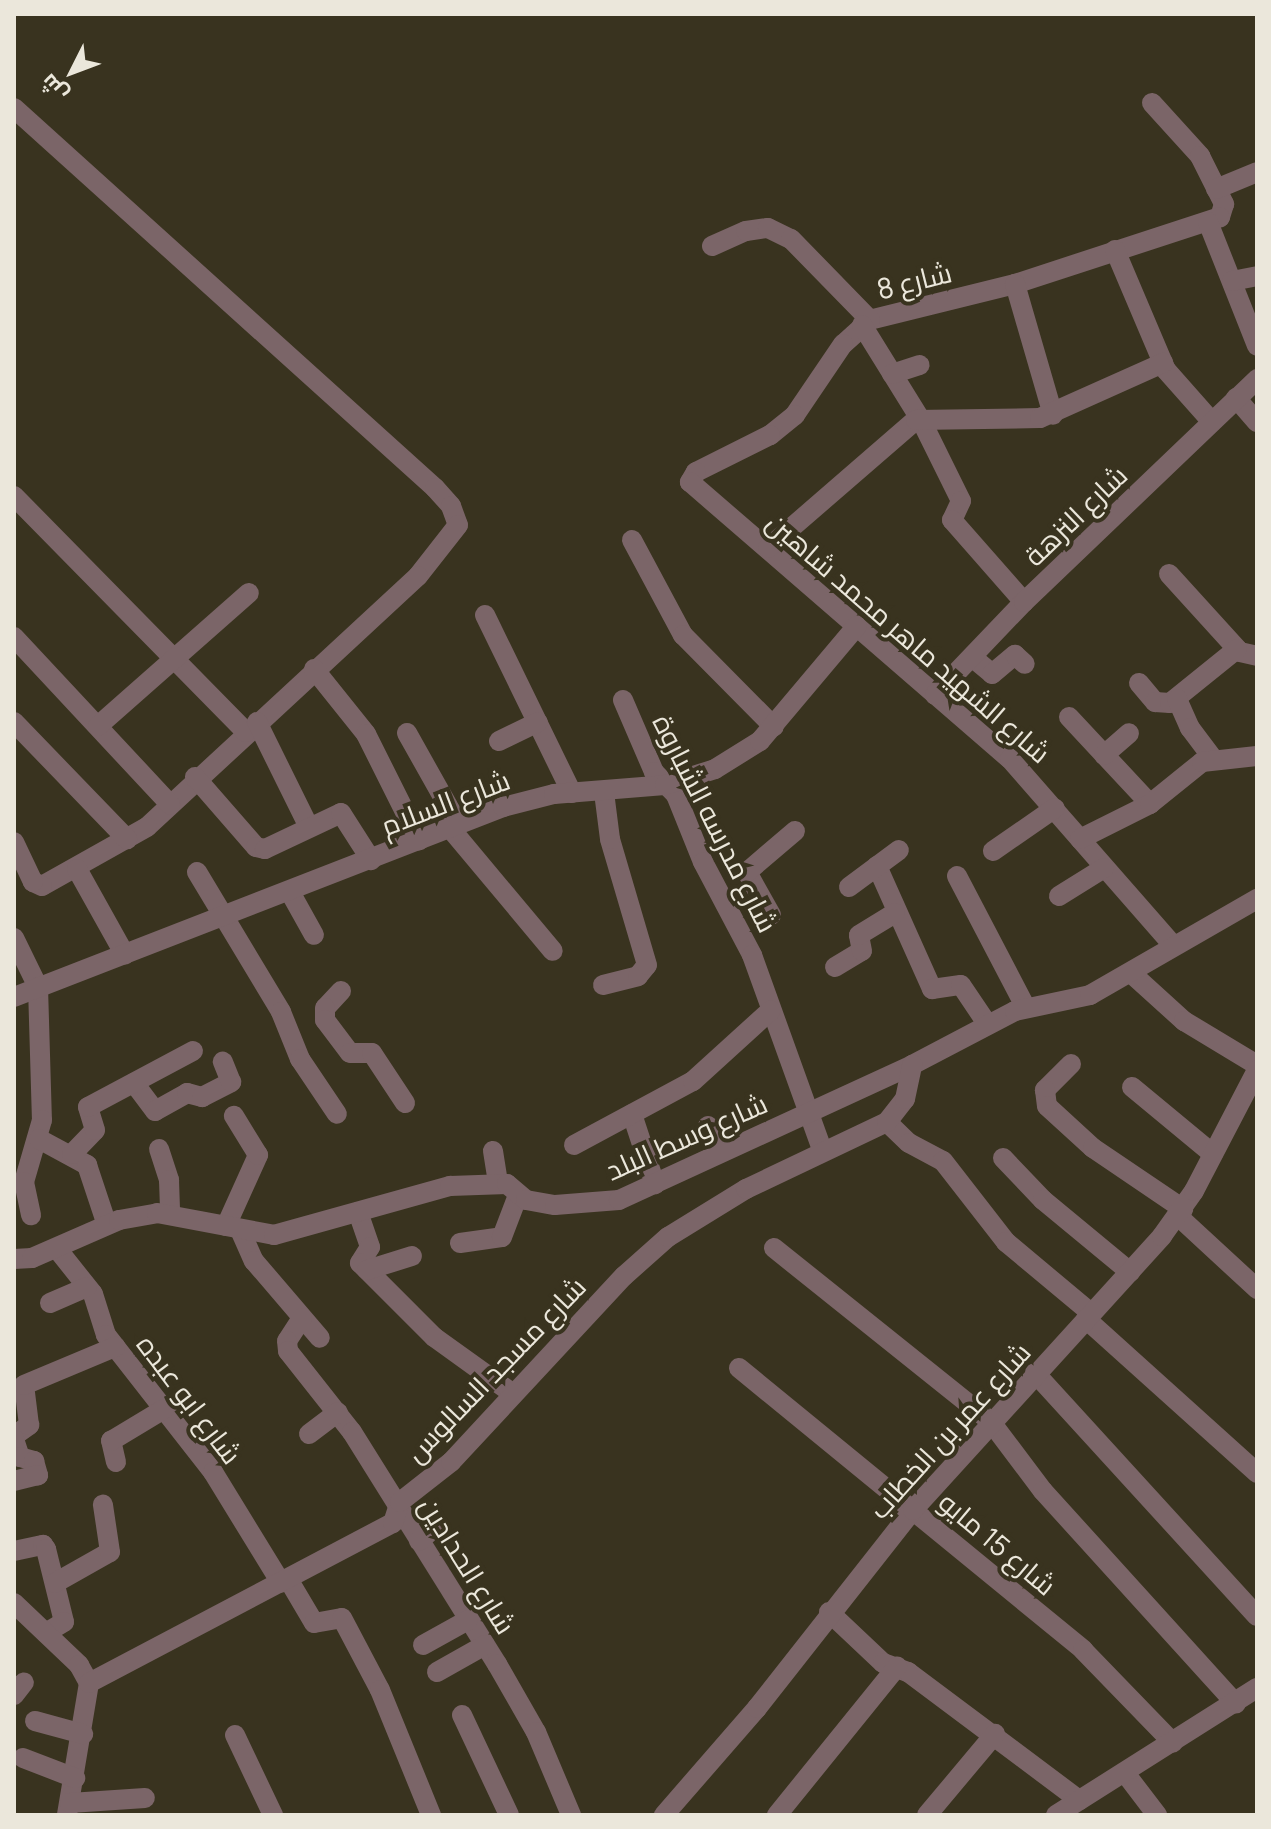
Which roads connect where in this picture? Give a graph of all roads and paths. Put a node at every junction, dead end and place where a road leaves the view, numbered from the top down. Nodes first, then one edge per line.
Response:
1 (1152, 103) dead end
2 (14, 108) edge
3 (1257, 172) edge
4 (1216, 189) junction
5 (1212, 220) junction
6 (712, 246) dead end
7 (1115, 250) junction
8 (1257, 276) edge
9 (1232, 281) junction
10 (1015, 284) junction
11 (866, 323) junction
12 (1257, 346) edge
13 (1163, 363) junction
14 (920, 365) dead end
15 (892, 374) junction
16 (1257, 379) edge
17 (1236, 398) junction
18 (1053, 415) junction
19 (921, 420) junction
20 (1212, 422) junction
21 (1257, 422) edge
22 (693, 489) joint
23 (14, 496) edge
24 (632, 540) dead end
25 (768, 548) junction
26 (1169, 574) dead end
27 (249, 593) dead end
28 (1024, 602) junction
29 (485, 615) dead end
30 (857, 626) junction
31 (16, 643) edge
32 (1237, 649) junction
33 (1257, 656) edge
34 (972, 657) junction
35 (172, 659) junction
36 (1025, 664) dead end
37 (314, 669) junction
38 (1139, 683) dead end
39 (935, 695) junction
40 (1177, 699) junction
41 (623, 700) dead end
42 (1069, 717) dead end
43 (14, 722) edge
44 (538, 722) junction
45 (98, 726) junction
46 (251, 727) junction
47 (774, 727) junction
48 (407, 733) dead end
49 (1129, 733) dead end
50 (499, 741) dead end
51 (1104, 755) junction
52 (1257, 756) edge
53 (1213, 759) junction
54 (195, 777) junction
55 (665, 785) junction
56 (604, 792) junction
57 (572, 793) junction
58 (170, 804) junction
59 (1150, 804) junction
60 (1055, 808) junction
61 (454, 826) junction
62 (309, 827) junction
63 (795, 831) dead end
64 (127, 839) junction
65 (1080, 839) junction
66 (419, 840) junction
67 (16, 850) edge
68 (899, 850) dead end
69 (993, 851) dead end
70 (371, 860) junction
71 (877, 866) junction
72 (1104, 868) junction
73 (77, 869) junction
74 (197, 872) dead end
75 (747, 872) junction
76 (957, 876) dead end
77 (849, 887) dead end
78 (716, 888) junction
79 (290, 892) junction
80 (1059, 896) dead end
81 (1257, 899) edge
82 (895, 913) junction
83 (771, 915) dead end
84 (224, 918) junction
85 (314, 935) dead end
86 (1173, 945) junction
87 (16, 946) edge
88 (553, 951) dead end
89 (125, 955) junction
90 (835, 967) dead end
91 (1131, 973) junction
92 (603, 985) dead end
93 (38, 987) junction
94 (341, 991) dead end
95 (14, 997) edge
96 (1026, 1008) junction
97 (771, 1010) junction
98 (323, 1016) junction
99 (988, 1025) junction
100 (291, 1034) junction
101 (193, 1051) dead end
102 (223, 1062) dead end
103 (1071, 1064) dead end
104 (912, 1065) junction
105 (1257, 1068) edge
106 (134, 1083) junction
107 (1132, 1087) dead end
108 (405, 1103) dead end
109 (806, 1113) junction
110 (337, 1114) dead end
111 (632, 1114) junction
112 (234, 1116) dead end
113 (887, 1122) junction
114 (708, 1126) dead end
115 (39, 1139) junction
116 (574, 1145) dead end
117 (159, 1149) dead end
118 (493, 1151) dead end
119 (823, 1152) junction
120 (719, 1153) junction
121 (72, 1154) junction
122 (1213, 1154) junction
123 (1003, 1158) dead end
124 (498, 1184) junction
125 (655, 1184) junction
126 (518, 1195) junction
127 (358, 1212) junction
128 (1180, 1212) junction
129 (170, 1213) junction
130 (31, 1215) dead end
131 (107, 1225) junction
132 (233, 1228) junction
133 (460, 1243) dead end
134 (774, 1248) dead end
135 (58, 1250) junction
136 (412, 1256) dead end
137 (14, 1259) edge
138 (367, 1270) junction
139 (1130, 1272) junction
140 (1253, 1279) edge
141 (87, 1287) junction
142 (50, 1303) dead end
143 (1089, 1316) junction
144 (302, 1318) junction
145 (320, 1338) dead end
146 (115, 1347) junction
147 (739, 1368) dead end
148 (1035, 1373) junction
149 (18, 1388) edge
150 (512, 1393) junction
151 (164, 1409) junction
152 (338, 1412) junction
153 (991, 1422) junction
154 (309, 1434) dead end
155 (14, 1437) edge
156 (116, 1462) dead end
157 (1253, 1462) edge
158 (14, 1481) edge
159 (103, 1505) dead end
160 (397, 1506) junction
161 (913, 1510) junction
162 (436, 1526) dead end
163 (419, 1541) junction
164 (14, 1551) edge
165 (285, 1581) junction
166 (55, 1583) junction
167 (14, 1603) edge
168 (829, 1612) junction
169 (1257, 1616) edge
170 (468, 1620) junction
171 (46, 1633) junction
172 (423, 1645) dead end
173 (485, 1645) junction
174 (897, 1667) junction
175 (437, 1672) dead end
176 (89, 1683) junction
177 (1257, 1688) edge
178 (1236, 1704) junction
179 (462, 1715) dead end
180 (35, 1721) dead end
181 (83, 1734) junction
182 (995, 1734) junction
183 (235, 1735) dead end
184 (1173, 1743) junction
185 (23, 1758) dead end
186 (1125, 1773) junction
187 (75, 1778) junction
188 (145, 1798) dead end
189 (1079, 1800) junction
190 (68, 1809) edge
191 (788, 1811) edge
192 (273, 1815) edge
193 (431, 1815) edge
194 (509, 1815) edge
195 (571, 1815) edge
196 (664, 1815) edge
197 (927, 1815) edge
198 (1056, 1815) edge
199 (1157, 1815) edge

1 - 4 street
2 - 37 street
3 - 4 street
4 - 5 street
5 - 7 street, شارع 8
5 - 9 street
6 - 11 street
7 - 10 street, شارع 8
7 - 13 street
8 - 9 street
9 - 12 street
10 - 11 street, شارع 8
10 - 18 street
11 - 15 street
11 - 22 street, شارع 8
13 - 18 street
13 - 20 street
14 - 15 street
15 - 19 street
16 - 17 street, شارع النزهة
17 - 20 street, شارع النزهة
17 - 21 street
18 - 19 street
19 - 25 street
19 - 28 street
20 - 28 street, شارع النزهة
22 - 25 street, شارع الشهيد ماهر محمد شاهين
23 - 35 street
24 - 47 street
25 - 30 street, شارع الشهيد ماهر محمد شاهين
26 - 32 street
27 - 35 street
28 - 34 street, شارع النزهة
29 - 44 street
30 - 39 street, شارع الشهيد ماهر محمد شاهين
30 - 47 street, شارع السلام
31 - 45 street
32 - 33 street
32 - 40 street
34 - 36 street
34 - 39 street, شارع النزهة
35 - 45 street
35 - 46 street
37 - 46 street
37 - 66 street
38 - 40 street
39 - 60 street, شارع الشهيد ماهر محمد شاهين
40 - 53 street
41 - 55 street, شارع مدرسه الشباروة
42 - 51 street
43 - 64 street
44 - 50 street
44 - 57 street
45 - 58 street
46 - 54 street
46 - 62 street
47 - 55 street, شارع السلام
48 - 61 street
49 - 51 street
51 - 59 street
52 - 53 street
53 - 59 street
54 - 58 street
54 - 62 street
55 - 56 street, شارع السلام
55 - 78 street, شارع مدرسه الشباروة
56 - 57 street, شارع السلام
56 - 92 street
57 - 61 street, شارع السلام
58 - 64 street
59 - 65 street
60 - 65 street, شارع الشهيد ماهر محمد شاهين
60 - 69 street
61 - 66 street, شارع السلام
61 - 88 street
62 - 70 street
63 - 75 street
64 - 73 street
65 - 72 street, شارع الشهيد ماهر محمد شاهين
66 - 70 street, شارع السلام
67 - 73 street
68 - 71 street
70 - 79 street, شارع السلام
71 - 77 street
71 - 82 street
72 - 80 street
72 - 86 street, شارع الشهيد ماهر محمد شاهين
73 - 89 street
74 - 84 street
75 - 78 street
75 - 83 street
76 - 96 street
78 - 97 street, شارع مدرسه الشباروة
79 - 84 street, شارع السلام
79 - 85 street
81 - 86 street, شارع وسط البلد
82 - 90 street
82 - 99 street
84 - 89 street, شارع السلام
84 - 100 street
86 - 91 street, شارع وسط البلد
87 - 93 street
89 - 93 street, شارع السلام
91 - 96 street, شارع وسط البلد
91 - 105 street
93 - 95 street, شارع السلام
93 - 115 street
94 - 98 street
96 - 99 street, شارع وسط البلد
97 - 109 street, شارع مدرسه الشباروة
97 - 111 street
98 - 100 street
98 - 108 street
99 - 104 street, شارع وسط البلد
100 - 110 street
101 - 106 street
102 - 106 street
103 - 128 street
104 - 109 street, شارع وسط البلد
104 - 113 street
105 - 122 street, شارع عمر بن الخطاب
106 - 121 street
107 - 122 street
109 - 119 street, شارع مدرسه الشباروة
109 - 120 street, شارع وسط البلد
111 - 116 street
111 - 125 street
112 - 132 street
113 - 119 street, شارع مسجد السالوس
113 - 143 street
114 - 120 street
115 - 121 street
115 - 130 street
117 - 129 street
118 - 124 street
119 - 150 street, شارع مسجد السالوس
120 - 125 street, شارع وسط البلد
121 - 131 street
122 - 128 street, شارع عمر بن الخطاب
123 - 139 street
124 - 126 street, شارع وسط البلد
124 - 127 street
125 - 126 street, شارع وسط البلد
126 - 133 street
127 - 132 street
127 - 138 street
128 - 139 street, شارع عمر بن الخطاب
128 - 140 street
129 - 131 street
129 - 132 street
131 - 135 street
132 - 144 street
134 - 153 street
135 - 137 street
135 - 141 street, شارع ابو عبده
136 - 138 street
138 - 150 street
139 - 143 street, شارع عمر بن الخطاب
141 - 142 street
141 - 146 street, شارع ابو عبده
143 - 148 street, شارع عمر بن الخطاب
143 - 157 street
144 - 145 street
144 - 152 street, شارع الحدادين
146 - 149 street
146 - 151 street, شارع ابو عبده
147 - 161 street, شارع 15 مايو
148 - 153 street, شارع عمر بن الخطاب
148 - 169 street
149 - 155 street
150 - 160 street, شارع مسجد السالوس
151 - 156 street
151 - 165 street, شارع ابو عبده
152 - 154 street
152 - 160 street, شارع الحدادين
153 - 161 street, شارع عمر بن الخطاب
153 - 178 street
155 - 158 street
159 - 166 street
160 - 163 street, شارع الحدادين
160 - 165 street, شارع مسجد السالوس
161 - 168 street, شارع عمر بن الخطاب
161 - 184 street, شارع 15 مايو
162 - 163 street
163 - 170 street, شارع الحدادين
164 - 166 street
165 - 176 street, شارع مسجد السالوس
165 - 193 street, شارع ابو عبده
166 - 171 street
167 - 171 street
168 - 174 street
168 - 196 street, شارع عمر بن الخطاب
170 - 172 street
170 - 173 street, شارع الحدادين
171 - 176 street
173 - 175 street
173 - 195 street, شارع الحدادين
174 - 182 street
174 - 191 street
176 - 181 street
177 - 178 street
178 - 184 street
179 - 194 street
180 - 181 street
181 - 187 street
182 - 189 street
182 - 197 street
183 - 192 street
184 - 186 street
185 - 187 street
186 - 189 street
186 - 199 street
187 - 190 street
188 - 190 street
189 - 198 street

